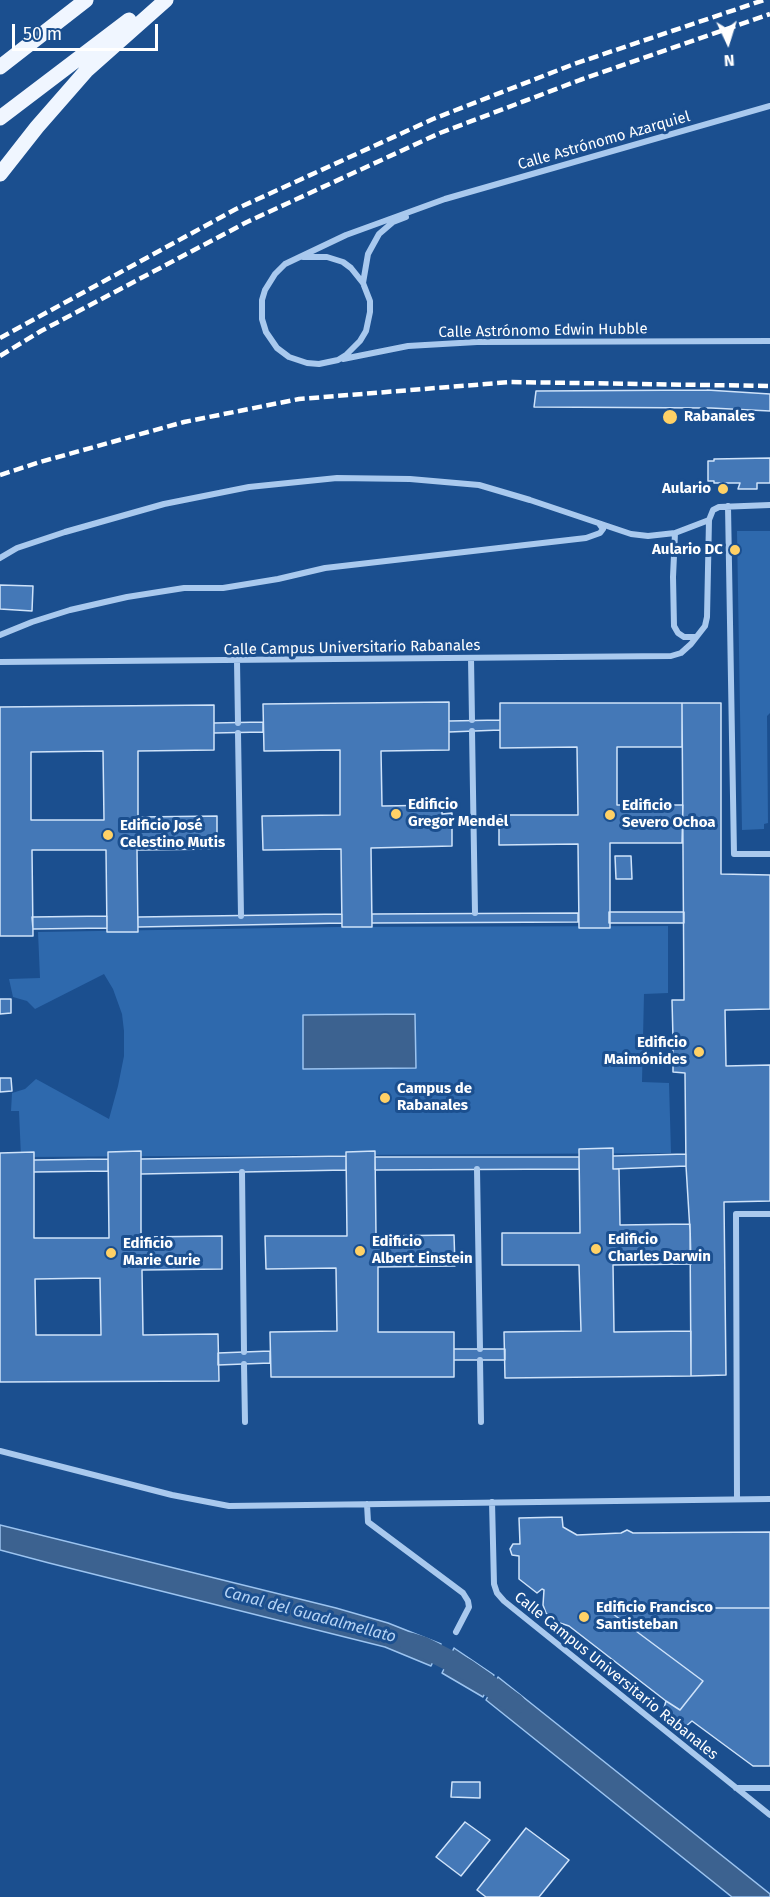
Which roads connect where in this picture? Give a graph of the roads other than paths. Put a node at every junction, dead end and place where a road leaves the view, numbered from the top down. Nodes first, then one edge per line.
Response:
1 (86, 0) edge
2 (156, 0) edge
3 (165, 0) edge
4 (0, 67) edge
5 (770, 106) edge
6 (0, 118) edge
7 (0, 174) edge
8 (445, 199) junction
9 (303, 257) junction
10 (363, 283) junction
11 (770, 340) edge
12 (319, 364) junction
13 (770, 505) edge
14 (728, 507) junction
15 (709, 520) junction
16 (600, 525) junction
17 (675, 533) junction
18 (0, 558) edge
19 (0, 635) edge
20 (695, 637) junction
21 (471, 658) junction
22 (237, 661) junction
23 (0, 662) edge
24 (472, 720) dead end
25 (238, 723) dead end
26 (472, 731) dead end
27 (238, 733) dead end
28 (770, 854) edge
29 (475, 913) dead end
30 (241, 916) dead end
31 (477, 1169) dead end
32 (242, 1172) dead end
33 (770, 1214) edge
34 (480, 1349) dead end
35 (244, 1352) dead end
36 (480, 1360) dead end
37 (244, 1364) dead end
38 (244, 1422) dead end
39 (481, 1422) dead end
40 (0, 1451) edge
41 (737, 1499) junction
42 (770, 1499) edge
43 (492, 1502) junction
44 (367, 1504) junction
45 (456, 1632) dead end
46 (736, 1788) junction
47 (770, 1788) edge
48 (770, 1815) edge

1 - 4 main road
2 - 6 main road
3 - 7 main road
5 - 8 street, Calle Astrónomo Azarquiel
8 - 9 street
8 - 10 street
9 - 10 street
9 - 12 street
10 - 12 street
11 - 12 street, Calle Astrónomo Edwin Hubble
13 - 14 street
14 - 15 street
14 - 28 street
15 - 17 street
15 - 20 street, Calle Campus Universitario Rabanales
16 - 17 street
16 - 18 street
16 - 19 street
17 - 20 street
20 - 21 street, Calle Campus Universitario Rabanales
21 - 22 street, Calle Campus Universitario Rabanales
21 - 24 street
22 - 23 street, Calle Campus Universitario Rabanales
22 - 25 street
26 - 29 street
27 - 30 street
31 - 34 street
32 - 35 street
33 - 41 street
36 - 39 street
37 - 38 street
40 - 44 street
41 - 42 street
41 - 43 street
43 - 44 street
43 - 46 street, Calle Campus Universitario Rabanales
44 - 45 street
46 - 47 street
46 - 48 street, Calle Campus Universitario Rabanales

